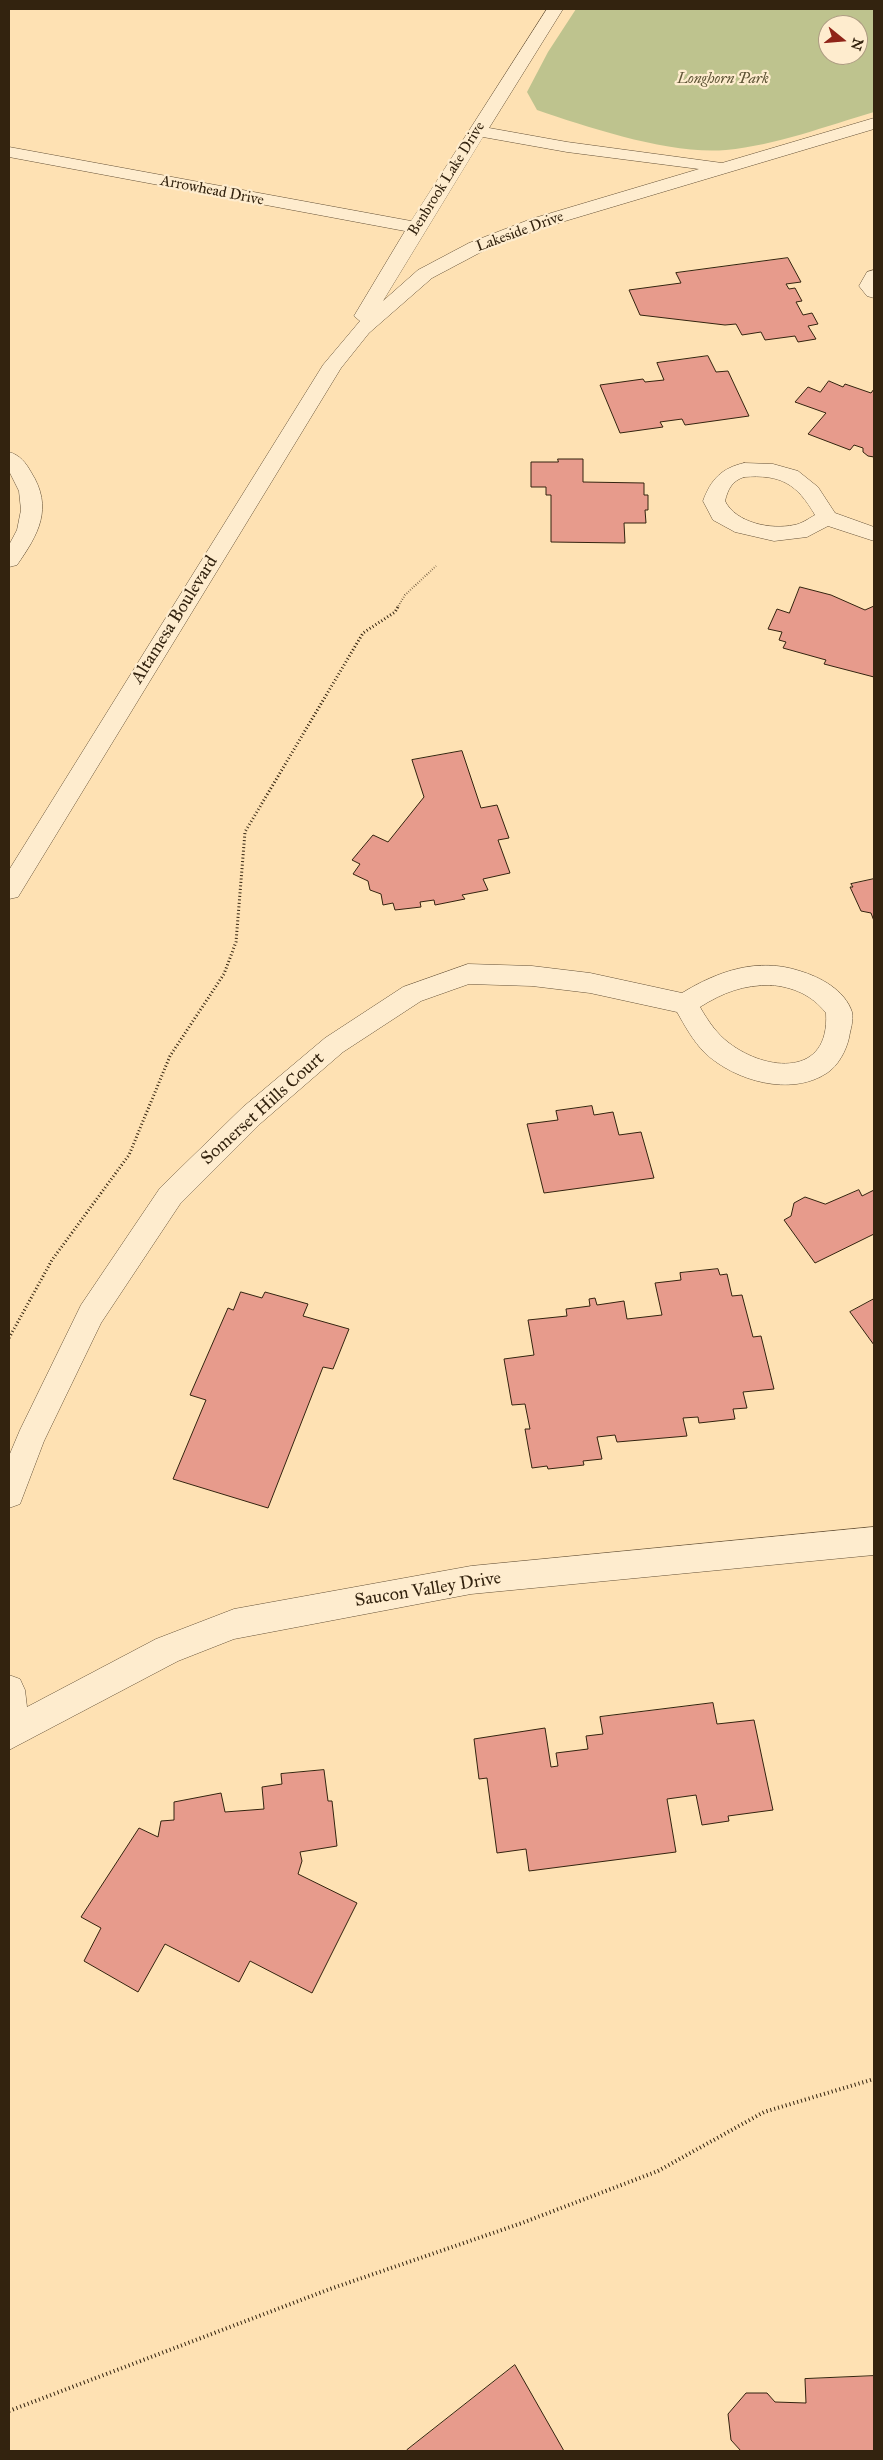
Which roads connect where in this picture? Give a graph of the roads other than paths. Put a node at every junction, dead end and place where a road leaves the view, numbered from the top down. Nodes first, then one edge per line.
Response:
1 (555, 9) edge
2 (874, 123) edge
3 (477, 131) junction
4 (9, 152) edge
5 (726, 167) junction
6 (416, 228) junction
7 (874, 276) edge
8 (874, 292) edge
9 (344, 352) junction
10 (9, 459) edge
11 (827, 518) junction
12 (874, 534) edge
13 (9, 560) edge
14 (9, 890) edge
15 (685, 1004) junction
16 (9, 1494) edge
17 (874, 1541) edge
18 (9, 1690) edge
19 (12, 1732) edge

1 - 3 street, Benbrook Lake Drive
2 - 5 street, Lakeside Drive
3 - 5 street, Lakeside Drive
3 - 6 street, Benbrook Lake Drive
4 - 6 street, Arrowhead Drive
5 - 9 street, Lakeside Drive
6 - 9 street, Benbrook Lake Drive
7 - 8 street
9 - 14 street, Altamesa Boulevard
10 - 13 street
11 - 11 street
11 - 12 street
15 - 15 street
15 - 16 street, Somerset Hills Court
17 - 19 street, Saucon Valley Drive
18 - 19 street

